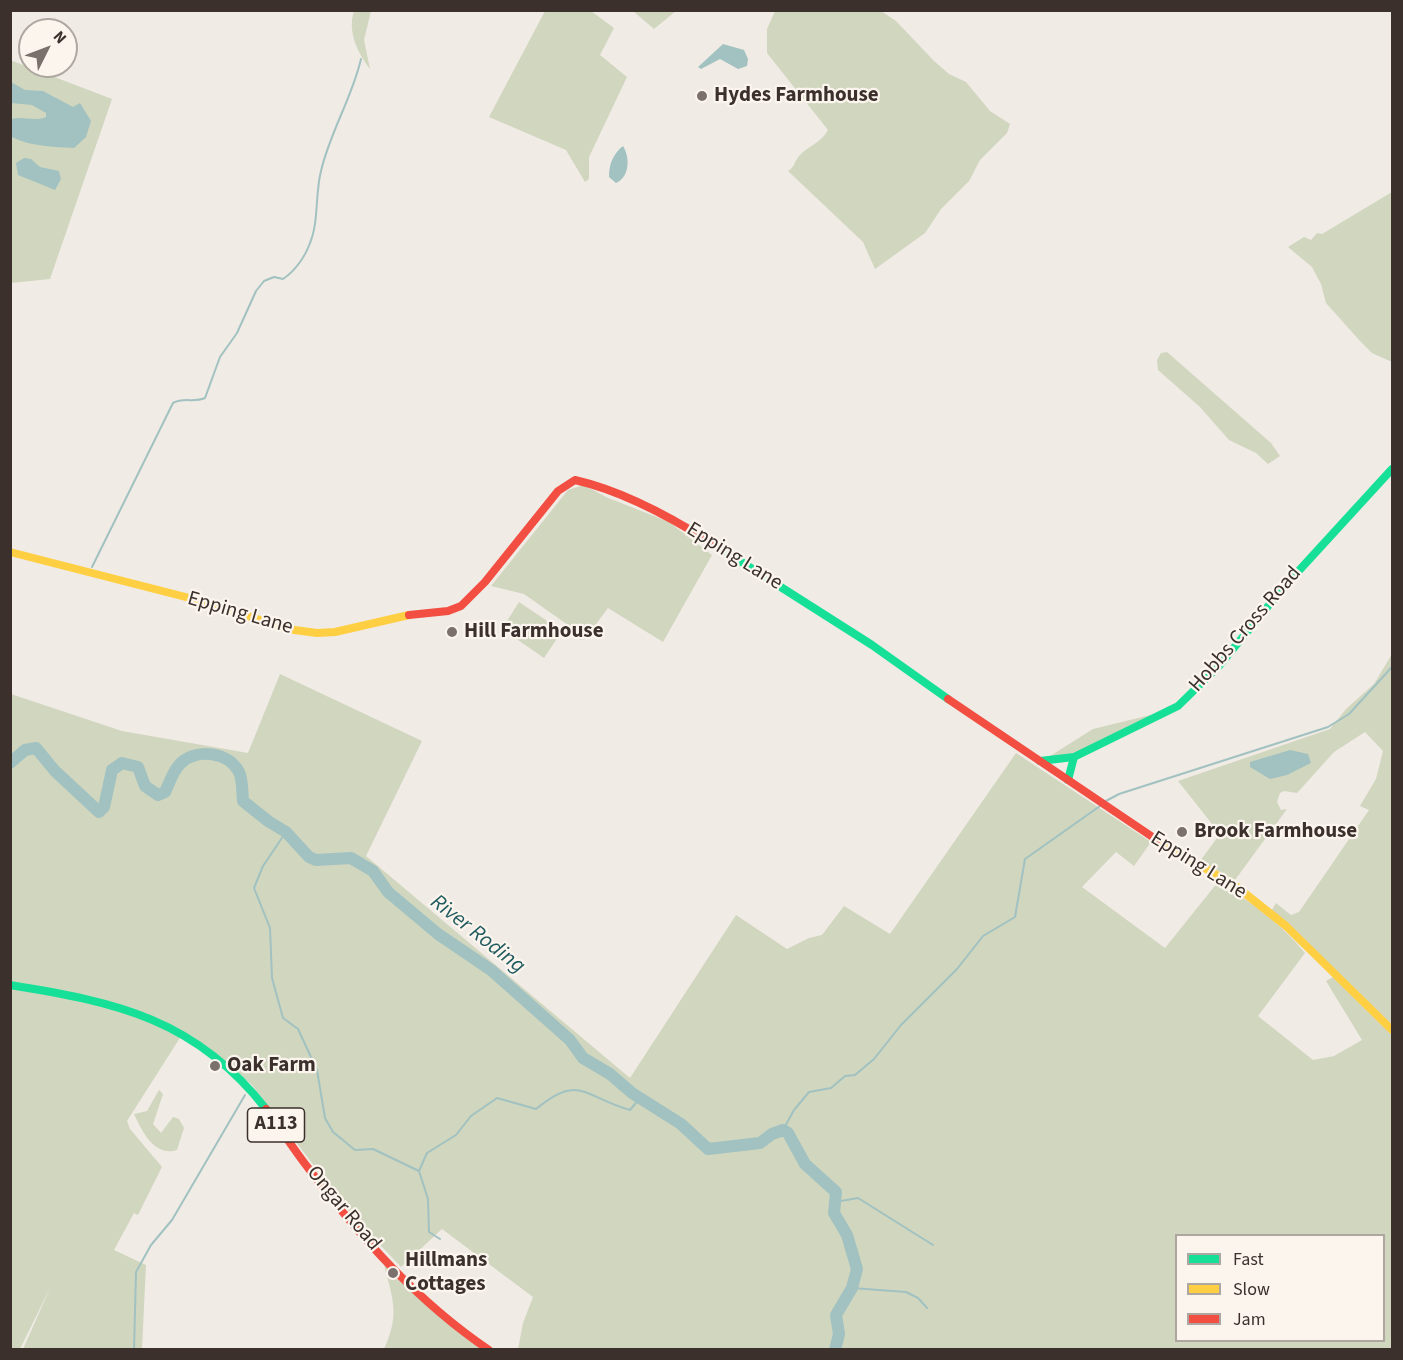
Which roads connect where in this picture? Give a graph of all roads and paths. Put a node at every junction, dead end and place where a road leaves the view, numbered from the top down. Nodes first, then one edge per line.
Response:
1 (1392, 469) edge
2 (10, 552) edge
3 (1074, 757) junction
4 (1039, 761) junction
5 (1068, 780) junction
6 (10, 985) edge
7 (1392, 1030) edge
8 (489, 1350) edge

1 - 3 street, Hobbs Cross Road
2 - 4 street, Epping Lane
3 - 4 street, Hobbs Cross Road
3 - 5 street
4 - 5 street, Epping Lane
5 - 7 street, Epping Lane
6 - 8 street, Ongar Road / A113

